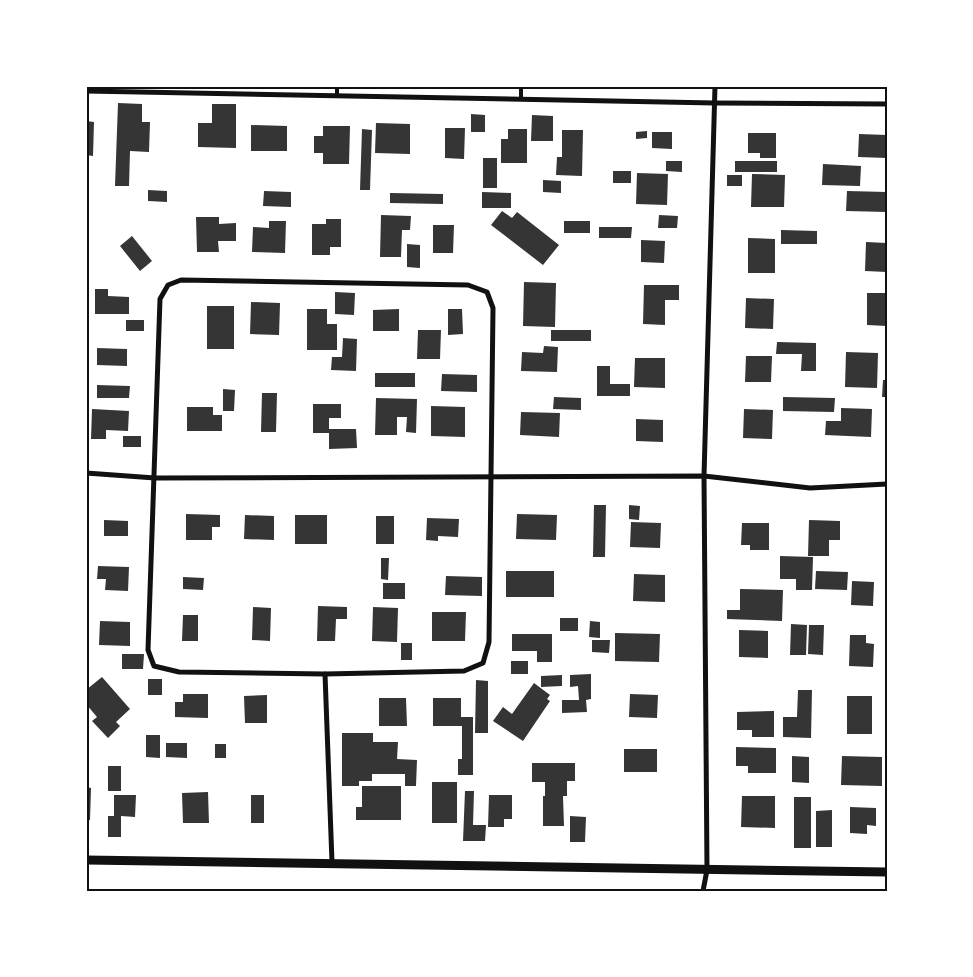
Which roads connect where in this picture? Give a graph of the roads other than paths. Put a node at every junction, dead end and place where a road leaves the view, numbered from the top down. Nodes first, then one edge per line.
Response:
1 (337, 86) edge
2 (521, 86) edge
3 (715, 86) edge
4 (164, 88) edge
5 (86, 90) edge
6 (337, 95) junction
7 (521, 98) junction
8 (715, 103) junction
9 (887, 104) edge
10 (86, 473) edge
11 (491, 476) junction
12 (704, 476) junction
13 (156, 478) junction
14 (887, 484) edge
15 (325, 674) junction
16 (86, 860) edge
17 (332, 862) junction
18 (707, 870) junction
19 (887, 872) edge
20 (703, 891) edge

1 - 6 lane
2 - 7 lane
3 - 8 street
4 - 5 street
4 - 6 street
6 - 7 street
7 - 8 street
8 - 9 street
8 - 12 street
10 - 13 street
11 - 12 street
11 - 13 street
11 - 13 street
11 - 15 street
12 - 14 street
12 - 18 street
13 - 15 street
15 - 17 street
16 - 17 street
17 - 18 street
18 - 19 street
18 - 20 street

